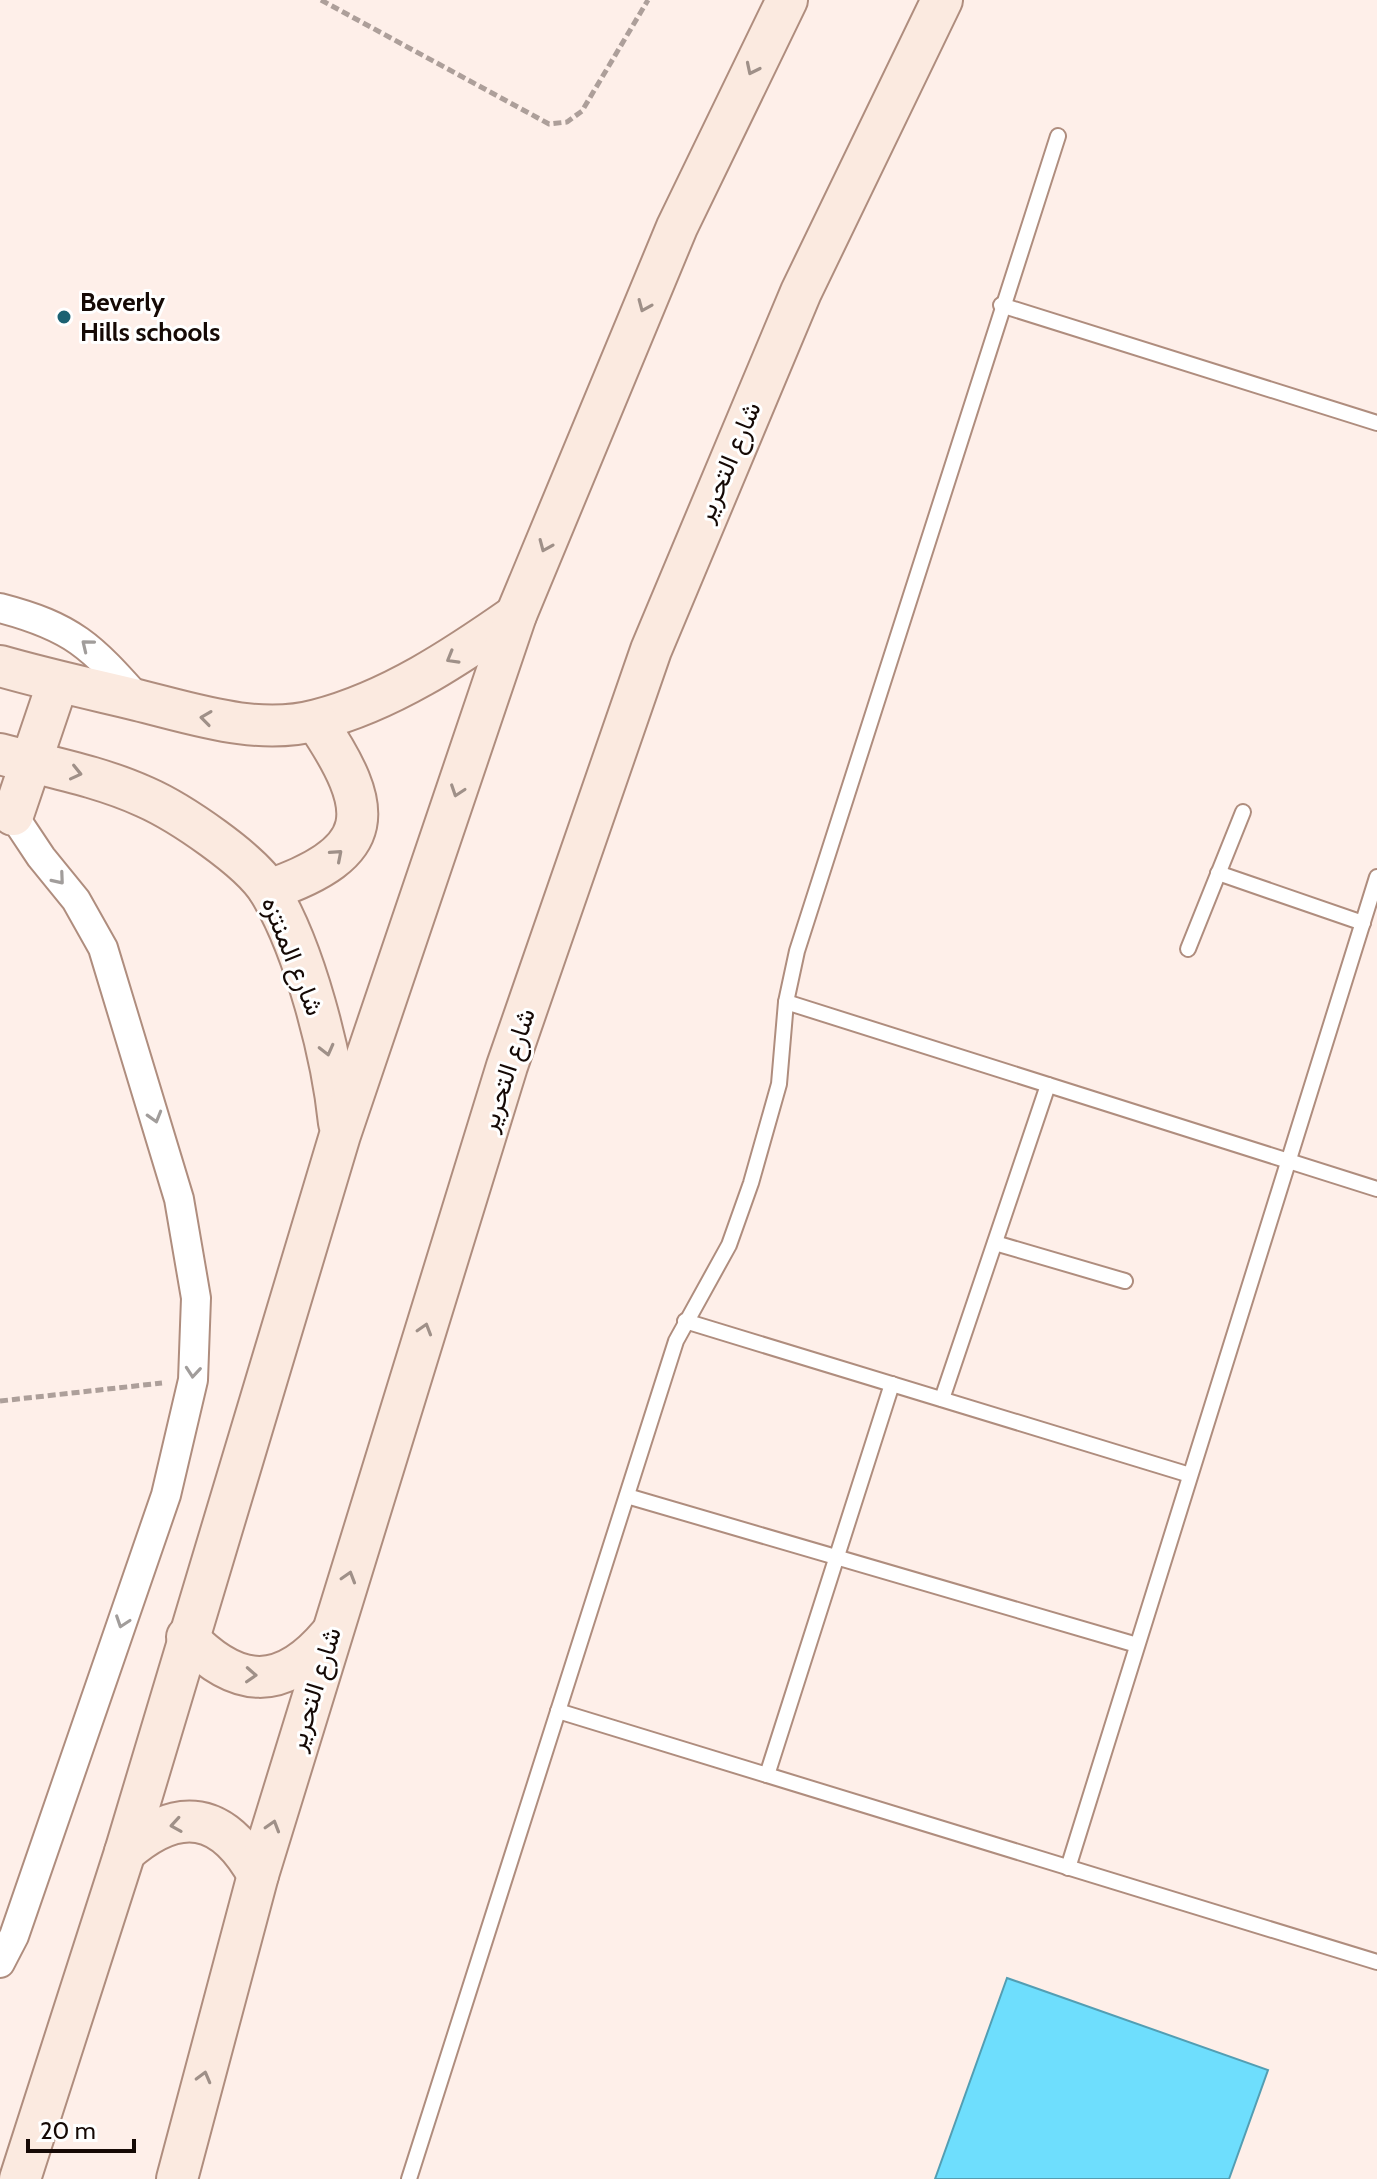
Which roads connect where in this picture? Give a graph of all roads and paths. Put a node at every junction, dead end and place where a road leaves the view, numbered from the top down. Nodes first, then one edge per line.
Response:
1 (321, 0) edge
2 (648, 0) edge
3 (787, 0) edge
4 (942, 0) edge
5 (1058, 136) dead end
6 (1001, 305) junction
7 (1377, 423) edge
8 (0, 608) edge
9 (516, 615) junction
10 (0, 666) edge
11 (58, 682) junction
12 (141, 701) junction
13 (316, 721) junction
14 (15, 758) edge
15 (1243, 812) dead end
16 (7, 814) edge
17 (1218, 873) junction
18 (1377, 877) edge
19 (269, 890) junction
20 (1363, 923) junction
21 (1188, 949) dead end
22 (786, 1002) junction
23 (1048, 1085) junction
24 (340, 1135) junction
25 (1289, 1161) junction
26 (1377, 1189) edge
27 (995, 1243) junction
28 (1125, 1281) dead end
29 (685, 1321) junction
30 (193, 1380) junction
31 (892, 1384) junction
32 (942, 1399) junction
33 (0, 1401) edge
34 (1190, 1475) junction
35 (627, 1496) junction
36 (837, 1557) junction
37 (331, 1634) junction
38 (187, 1637) junction
39 (1137, 1645) junction
40 (558, 1711) junction
41 (767, 1775) junction
42 (125, 1852) junction
43 (1068, 1868) junction
44 (258, 1875) junction
45 (1377, 1962) edge
46 (0, 1963) edge
47 (20, 2179) edge
48 (177, 2179) edge
49 (409, 2179) edge

1 - 2 path
3 -> 9 street
37 -> 4 street, شارع التحرير
5 - 6 lane
6 - 7 lane
6 - 22 lane
12 -> 8 street
9 -> 13 street
9 -> 24 street
10 - 11 street
11 - 12 street
11 - 14 street
13 -> 12 street
19 -> 13 street
14 - 16 street
14 -> 19 street, شارع المنتزه
15 - 17 lane
16 -> 30 street
17 - 20 lane
17 - 21 lane
18 - 20 lane
19 -> 24 street, شارع المنتزه
20 - 25 lane
22 - 23 lane
22 - 29 lane
23 - 25 lane
23 - 27 lane
24 - 38 street
25 - 26 lane
25 - 34 lane
27 - 28 lane
27 - 32 lane
29 - 31 lane
29 - 35 lane
30 - 33 path
30 -> 46 street
31 - 32 lane
31 - 36 lane
32 - 34 lane
34 - 39 lane
35 - 36 lane
35 - 40 lane
36 - 39 lane
36 - 41 lane
38 -> 37 street
44 -> 37 street, شارع التحرير
38 - 42 street
39 - 43 lane
40 - 41 lane
40 - 49 lane
41 - 43 lane
44 -> 42 street
42 - 47 street
43 - 45 lane
48 -> 44 street, شارع التحرير

